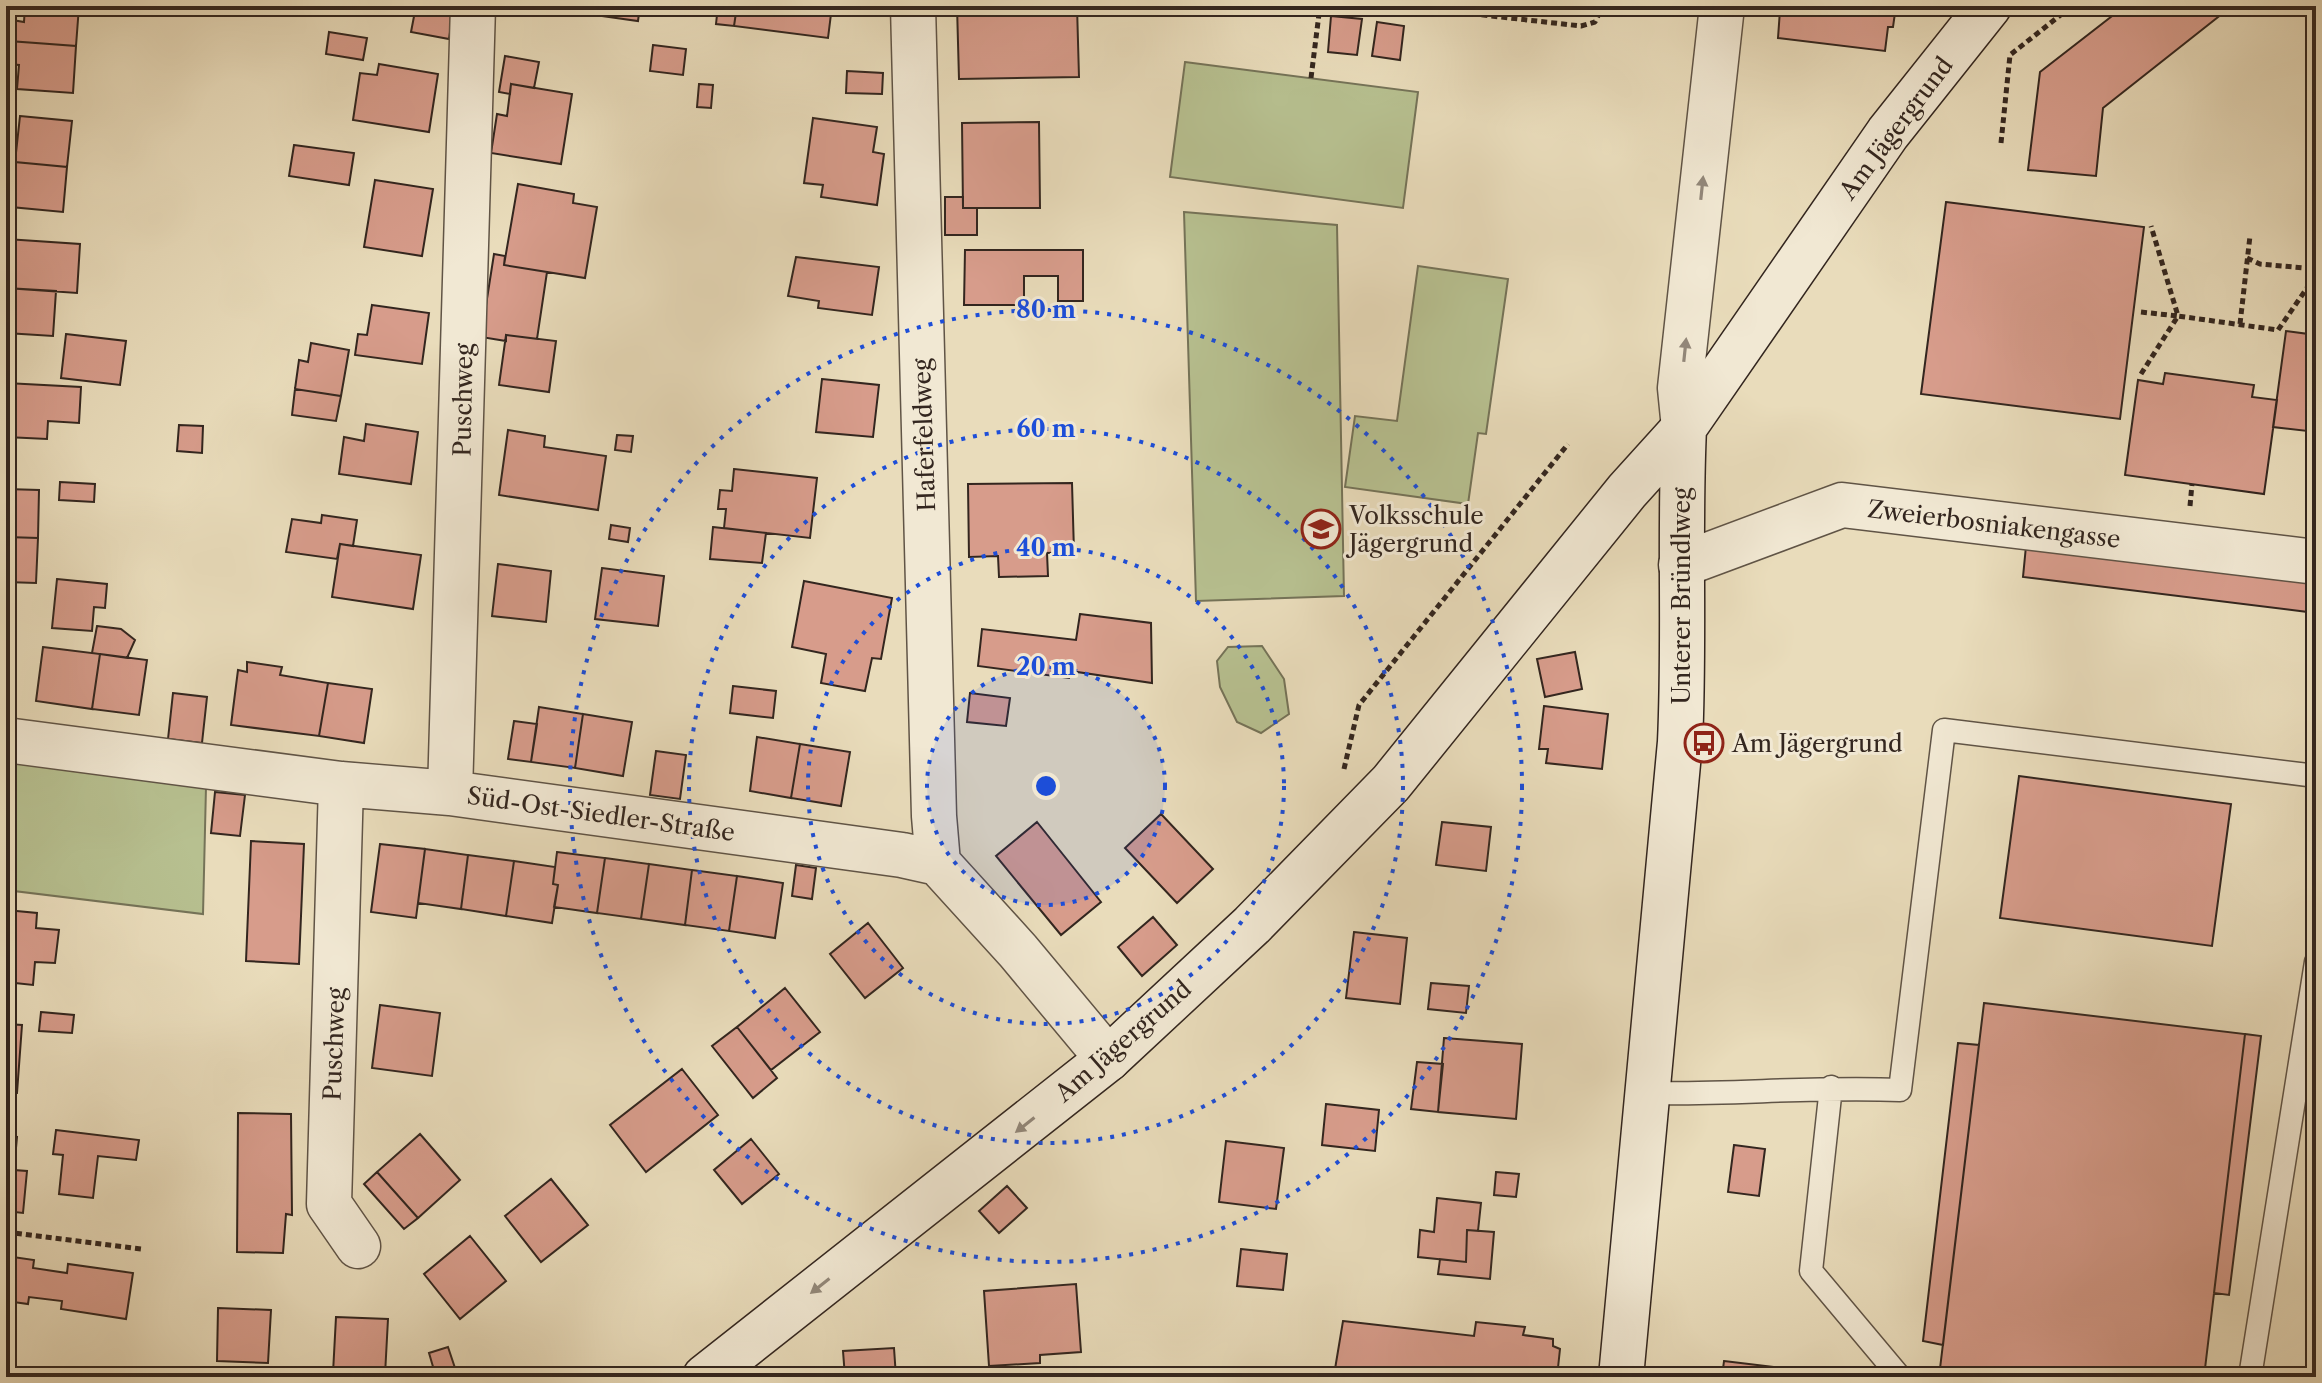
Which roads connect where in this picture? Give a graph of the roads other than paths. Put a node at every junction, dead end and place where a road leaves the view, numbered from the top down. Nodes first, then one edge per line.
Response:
1 (473, 6) edge
2 (913, 6) edge
3 (1722, 6) edge
4 (1989, 6) edge
5 (1684, 428) junction
6 (2316, 562) edge
7 (1681, 565) junction
8 (6, 740) edge
9 (2316, 776) edge
10 (341, 784) junction
11 (450, 793) junction
12 (938, 863) junction
13 (2316, 962) edge
14 (1108, 1059) junction
15 (1831, 1087) junction
16 (1647, 1093) junction
17 (358, 1246) dead end
18 (705, 1377) edge
19 (1621, 1377) edge
20 (1900, 1377) edge
21 (2250, 1377) edge

1 - 11 street, Puschweg
2 - 12 street, Haferfeldweg
5 -> 3 street, Unterer Bründlweg
4 - 5 street, Am Jägergrund
5 - 7 street, Unterer Bründlweg
5 - 14 street, Am Jägergrund
6 - 7 street, Zweierbosniakengasse
7 - 16 street, Unterer Bründlweg
8 - 10 street, Süd-Ost-Siedler-Straße
9 - 15 lane
10 - 11 street, Süd-Ost-Siedler-Straße
10 - 17 street, Puschweg
11 - 12 street, Süd-Ost-Siedler-Straße
12 - 14 street
13 - 21 lane
14 -> 18 street, Am Jägergrund
15 - 16 lane
15 - 20 lane
16 - 19 street, Unterer Bründlweg

